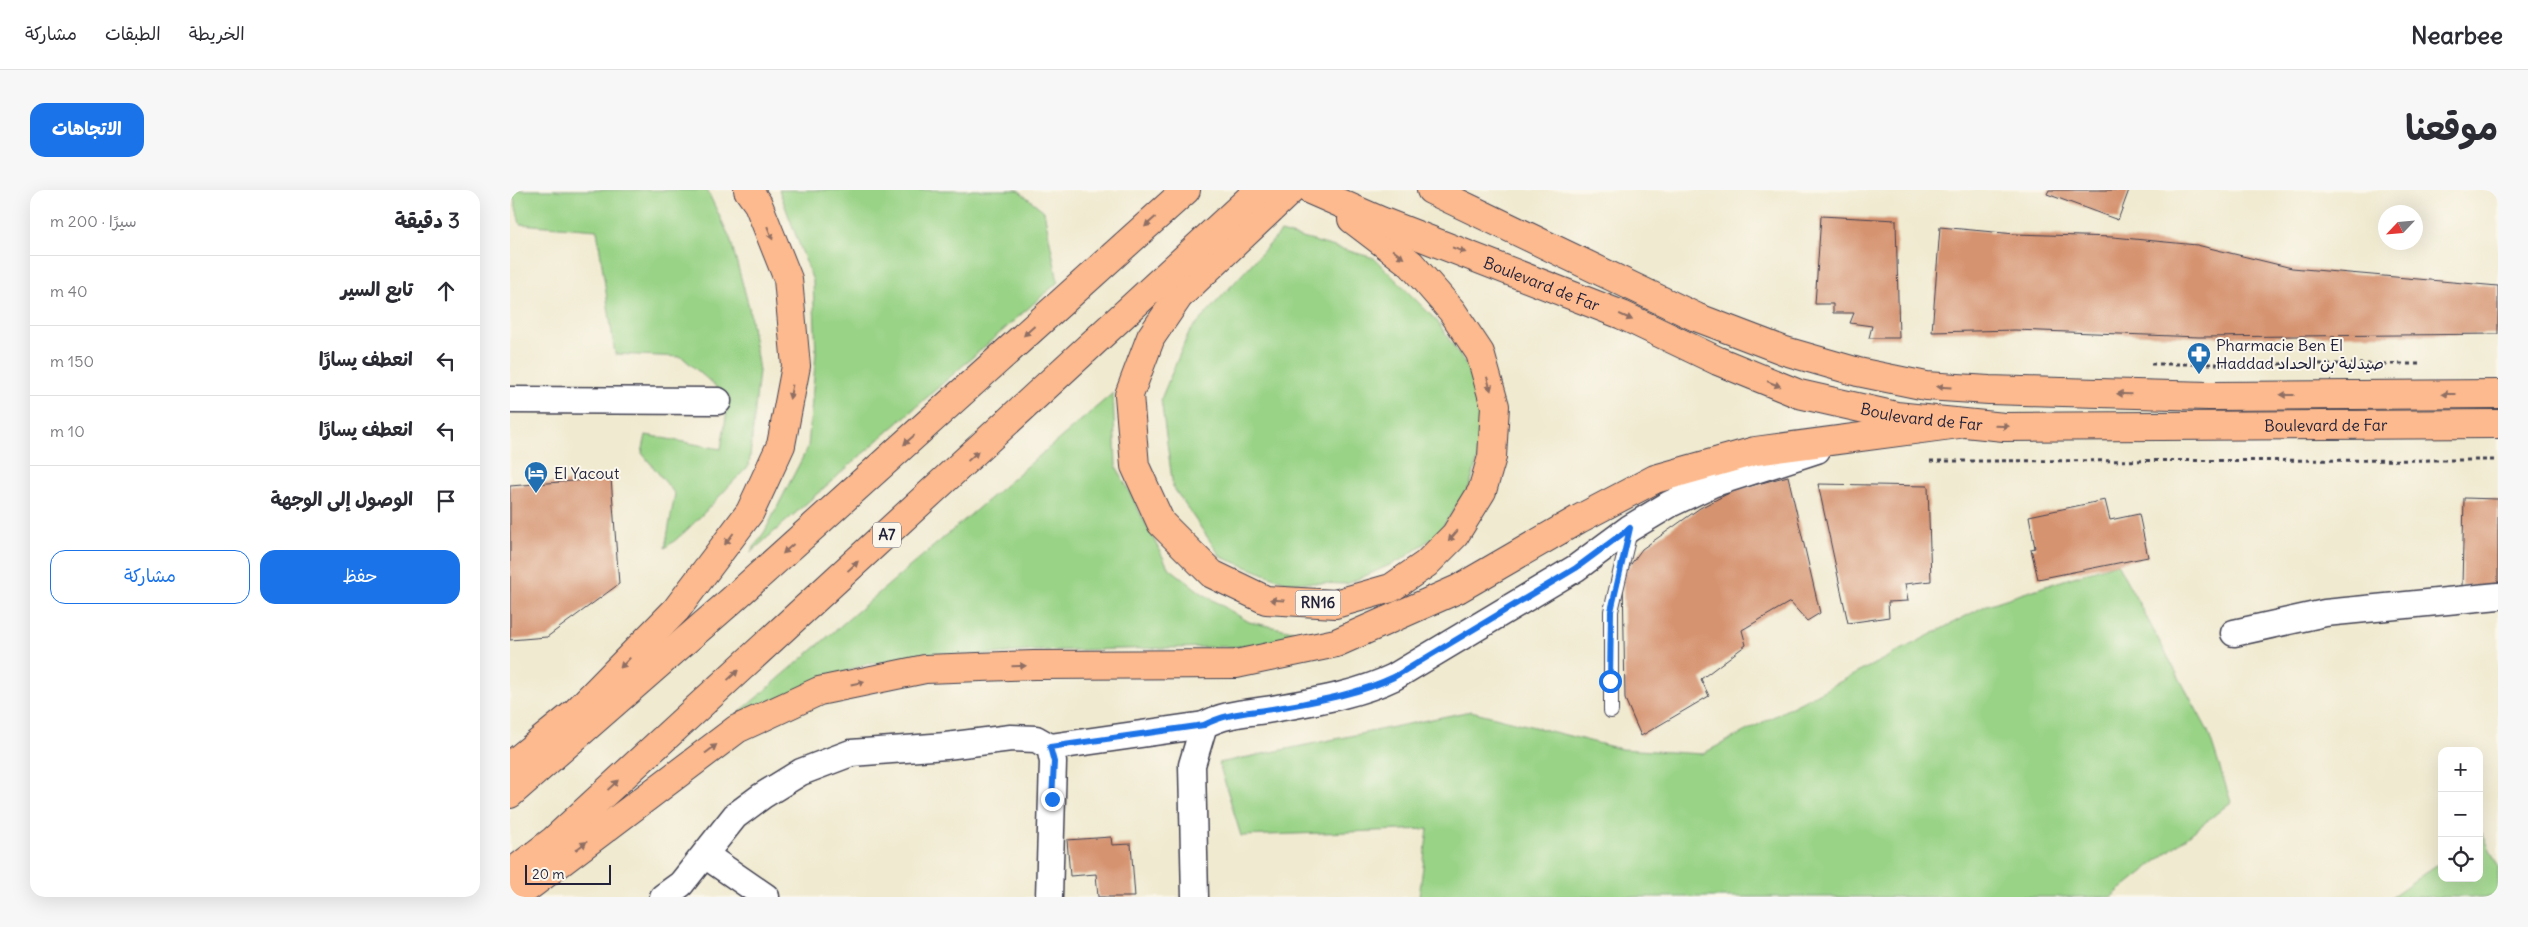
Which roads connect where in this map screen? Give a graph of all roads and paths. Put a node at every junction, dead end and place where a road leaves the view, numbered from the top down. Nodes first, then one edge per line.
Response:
1 (748, 190) edge
2 (1259, 190) edge
3 (1431, 190) edge
4 (1306, 191) edge
5 (1182, 192) edge
6 (2147, 364) dead end
7 (2423, 364) dead end
8 (2498, 394) edge
9 (510, 400) edge
10 (718, 401) dead end
11 (1959, 424) junction
12 (2498, 424) edge
13 (1851, 439) junction
14 (2498, 460) edge
15 (1930, 461) dead end
16 (1630, 528) junction
17 (2498, 596) edge
18 (2234, 632) dead end
19 (1611, 711) dead end
20 (1204, 725) junction
21 (1050, 747) junction
22 (510, 766) edge
23 (510, 794) edge
24 (706, 855) junction
25 (510, 874) edge
26 (515, 897) edge
27 (663, 897) edge
28 (766, 897) edge
29 (1049, 897) edge
30 (1195, 897) edge

1 -> 22 highway
25 -> 2 highway, A7
8 -> 3 highway, Boulevard de Far
4 -> 4 highway, RN16
4 -> 11 highway, Boulevard de Far
5 -> 23 highway
6 - 7 path
9 - 10 street
11 -> 12 highway, Boulevard de Far
11 - 13 highway
13 - 16 street
26 -> 13 highway
14 - 15 path
16 - 19 lane
16 - 20 street
17 - 18 street
20 - 21 street
20 - 30 street
21 - 24 street
21 - 29 street
24 - 27 street
24 - 28 street

